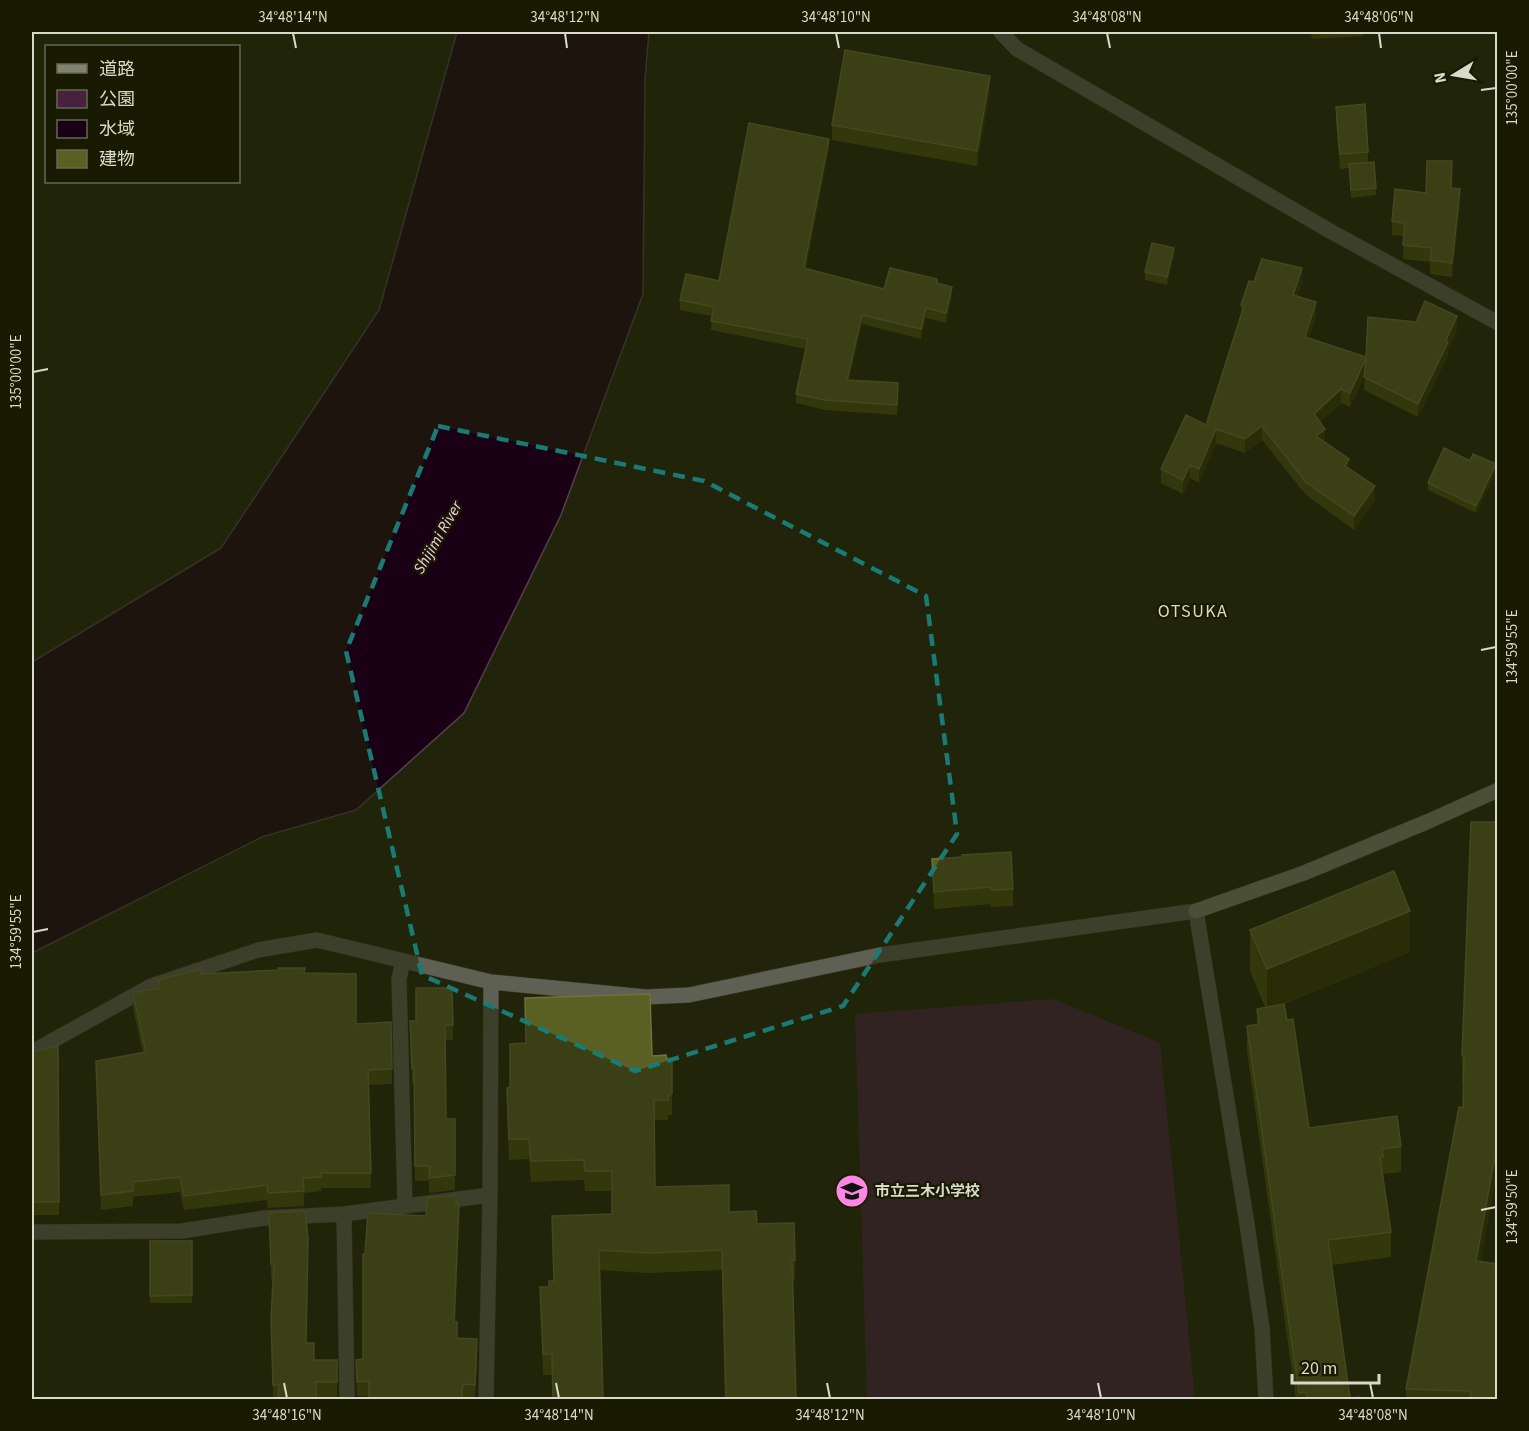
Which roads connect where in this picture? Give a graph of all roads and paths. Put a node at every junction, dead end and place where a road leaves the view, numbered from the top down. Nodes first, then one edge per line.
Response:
1 (1001, 32) edge
2 (1497, 323) edge
3 (1497, 790) edge
4 (1196, 911) junction
5 (403, 961) junction
6 (491, 982) junction
7 (32, 1052) edge
8 (490, 1195) junction
9 (405, 1206) junction
10 (345, 1214) junction
11 (32, 1232) edge
12 (347, 1400) edge
13 (486, 1400) edge
14 (1266, 1400) edge

1 - 2 street
3 - 4 street
4 - 6 street
4 - 14 street
5 - 6 street
5 - 7 street
5 - 9 street
6 - 8 street
8 - 9 street
8 - 13 street
9 - 10 street
10 - 11 street
10 - 12 street

